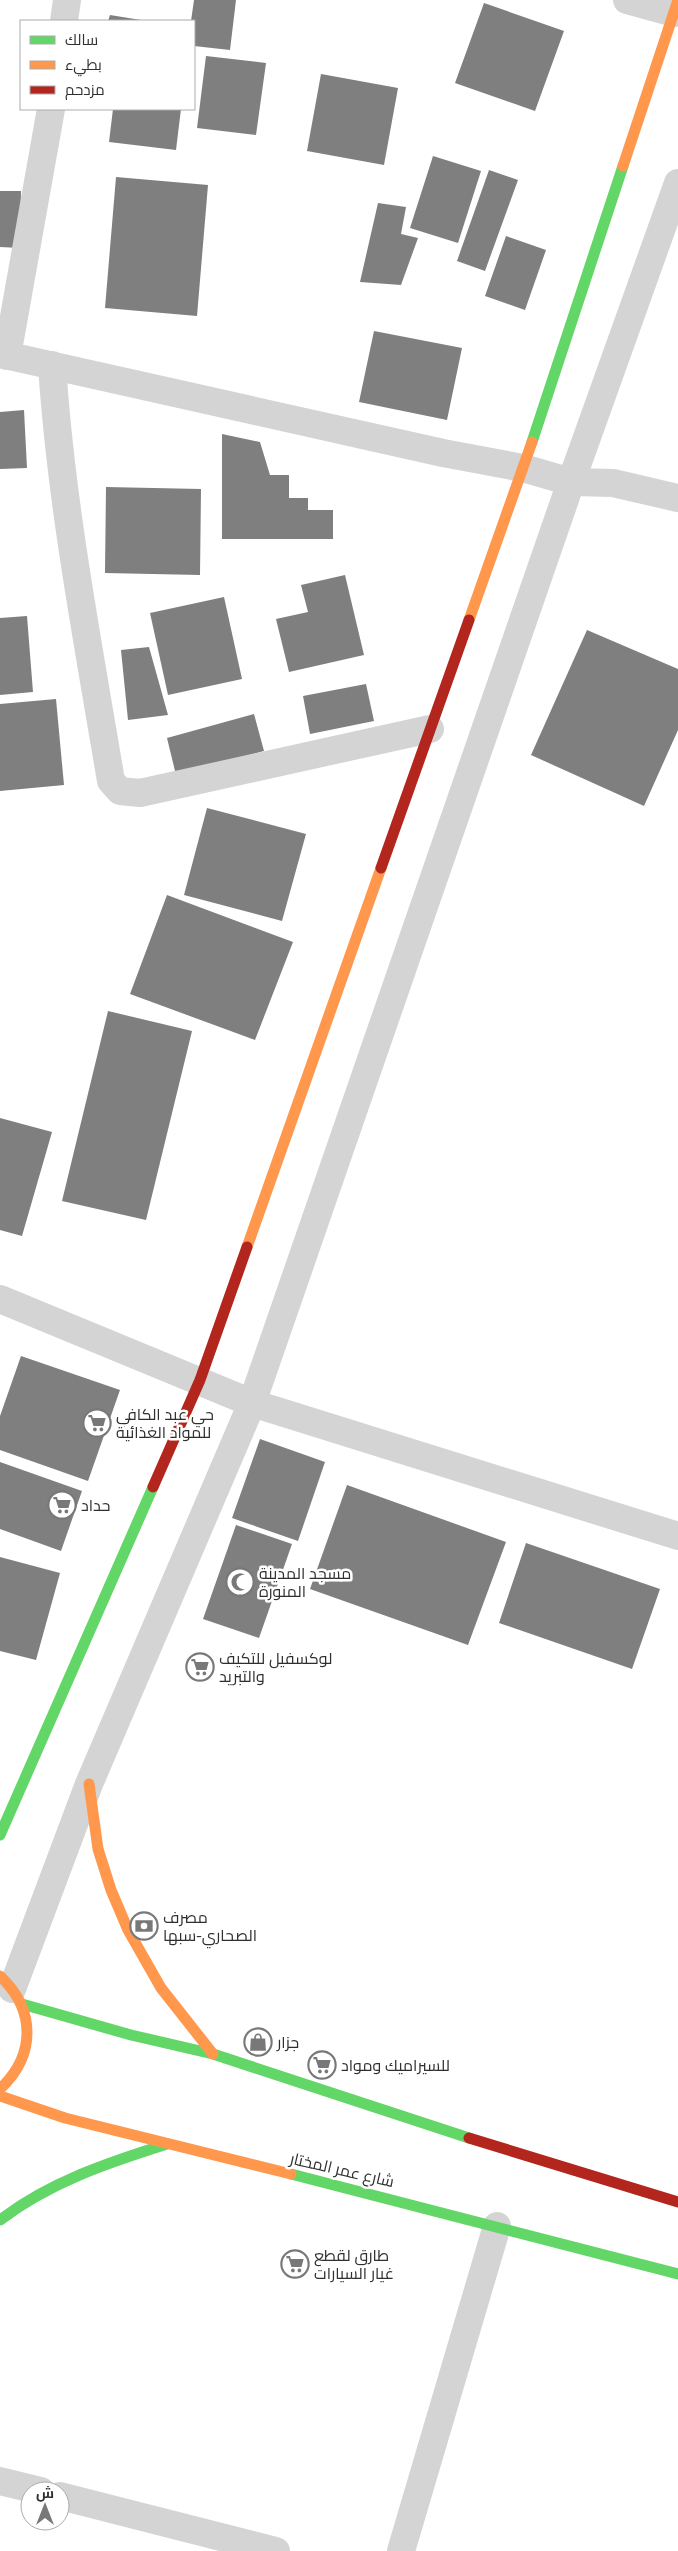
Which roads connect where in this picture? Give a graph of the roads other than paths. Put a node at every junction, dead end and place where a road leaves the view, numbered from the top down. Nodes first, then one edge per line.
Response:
1 (67, 0) edge
2 (627, 0) edge
3 (676, 6) edge
4 (64, 20) edge
5 (51, 110) edge
6 (678, 183) edge
7 (4, 355) edge
8 (52, 365) junction
9 (523, 468) junction
10 (571, 482) junction
11 (678, 498) edge
12 (430, 729) junction
13 (0, 1299) edge
14 (200, 1380) junction
15 (252, 1402) junction
16 (678, 1536) edge
17 (89, 1784) junction
18 (1, 1830) edge
19 (11, 1990) edge
20 (213, 2054) junction
21 (0, 2089) edge
22 (0, 2096) edge
23 (167, 2144) junction
24 (678, 2202) edge
25 (0, 2220) edge
26 (498, 2226) junction
27 (678, 2274) edge
28 (0, 2480) edge
29 (20, 2485) edge
30 (70, 2499) edge
31 (276, 2551) edge
32 (401, 2551) edge

1 - 4 street
2 - 3 street
3 - 9 main road
5 - 7 street
6 - 10 street
7 - 8 street
8 - 9 street
8 - 12 street
9 - 10 street
9 - 12 main road
10 - 11 street
10 - 15 street
12 - 14 main road
13 - 14 street
14 - 15 street
14 - 18 main road
15 - 16 street
15 - 17 street
17 - 19 street
17 - 20 main road
19 - 20 main road
19 - 21 main road
20 - 24 main road
22 - 23 main road, شارع عمر المختار
23 - 25 main road
23 - 26 main road, شارع عمر المختار
26 - 27 main road, شارع عمر المختار
26 - 32 street
28 - 29 street
30 - 31 street

